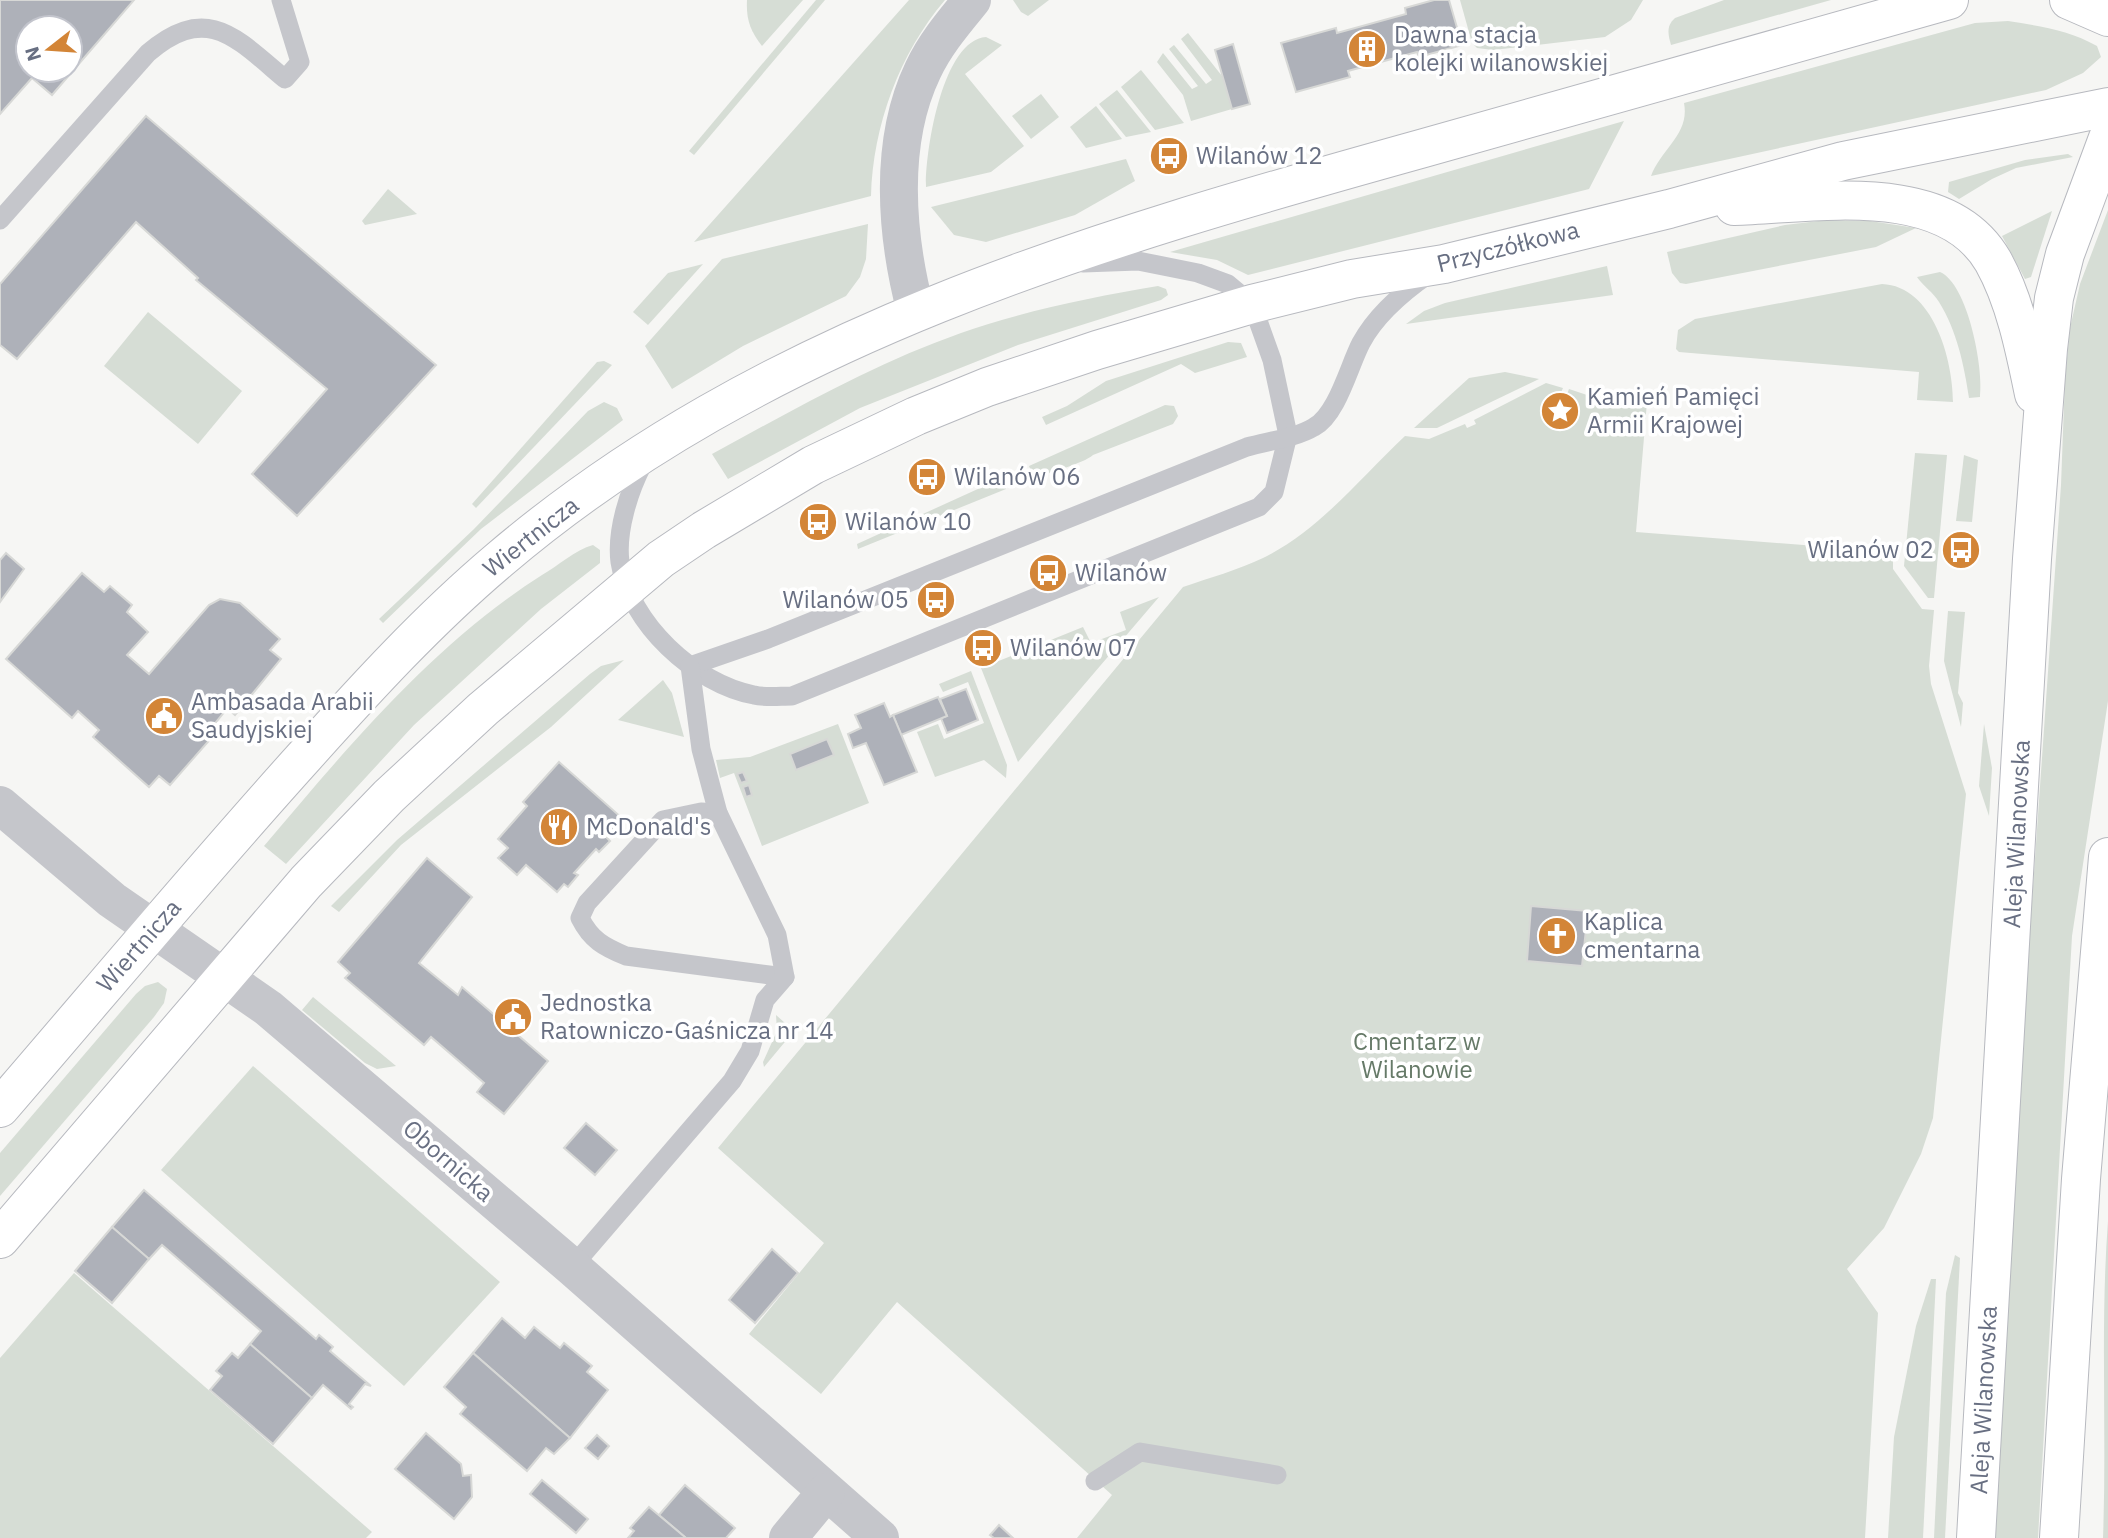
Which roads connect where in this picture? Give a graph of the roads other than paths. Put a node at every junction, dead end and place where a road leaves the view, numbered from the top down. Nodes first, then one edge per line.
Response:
1 (281, 0) edge
2 (972, 0) edge
3 (1949, 0) edge
4 (2069, 0) edge
5 (2108, 17) edge
6 (2108, 107) edge
7 (2108, 138) edge
8 (1669, 209) junction
9 (0, 220) edge
10 (1050, 264) junction
11 (1444, 264) junction
12 (1252, 304) junction
13 (916, 312) junction
14 (2042, 432) junction
15 (1289, 435) junction
16 (652, 448) junction
17 (627, 587) junction
18 (690, 666) junction
19 (0, 805) edge
20 (718, 813) junction
21 (2108, 857) edge
22 (154, 929) junction
23 (785, 977) junction
24 (224, 978) junction
25 (0, 1108) edge
26 (0, 1239) edge
27 (572, 1267) junction
28 (1277, 1475) dead end
29 (1095, 1481) dead end
30 (826, 1492) junction
31 (788, 1538) edge
32 (880, 1538) edge
33 (1976, 1538) edge
34 (2059, 1538) edge

1 - 9 lane
2 - 13 street
3 - 10 main road
4 - 5 main road
6 - 8 main road, Przyczółkowa
7 - 14 main road, Aleja Wilanowska
8 - 11 main road, Przyczółkowa
8 - 14 main road
10 - 12 lane
10 - 13 main road
11 - 12 main road, Przyczółkowa
11 - 15 lane
12 - 15 lane
12 - 17 main road, Przyczółkowa
13 - 16 main road, Wiertnicza
14 - 33 main road, Aleja Wilanowska
15 - 18 lane
15 - 18 lane
16 - 17 lane
16 - 22 main road, Wiertnicza
17 - 18 lane
17 - 24 main road
18 - 20 lane
19 - 22 street, Obornicka
20 - 23 lane
20 - 23 lane
21 - 34 main road
22 - 24 street, Obornicka
22 - 25 main road, Wiertnicza
23 - 27 lane
24 - 26 main road
24 - 27 street, Obornicka
27 - 30 street, Obornicka
28 - 29 lane
30 - 31 street
30 - 32 street, Obornicka

